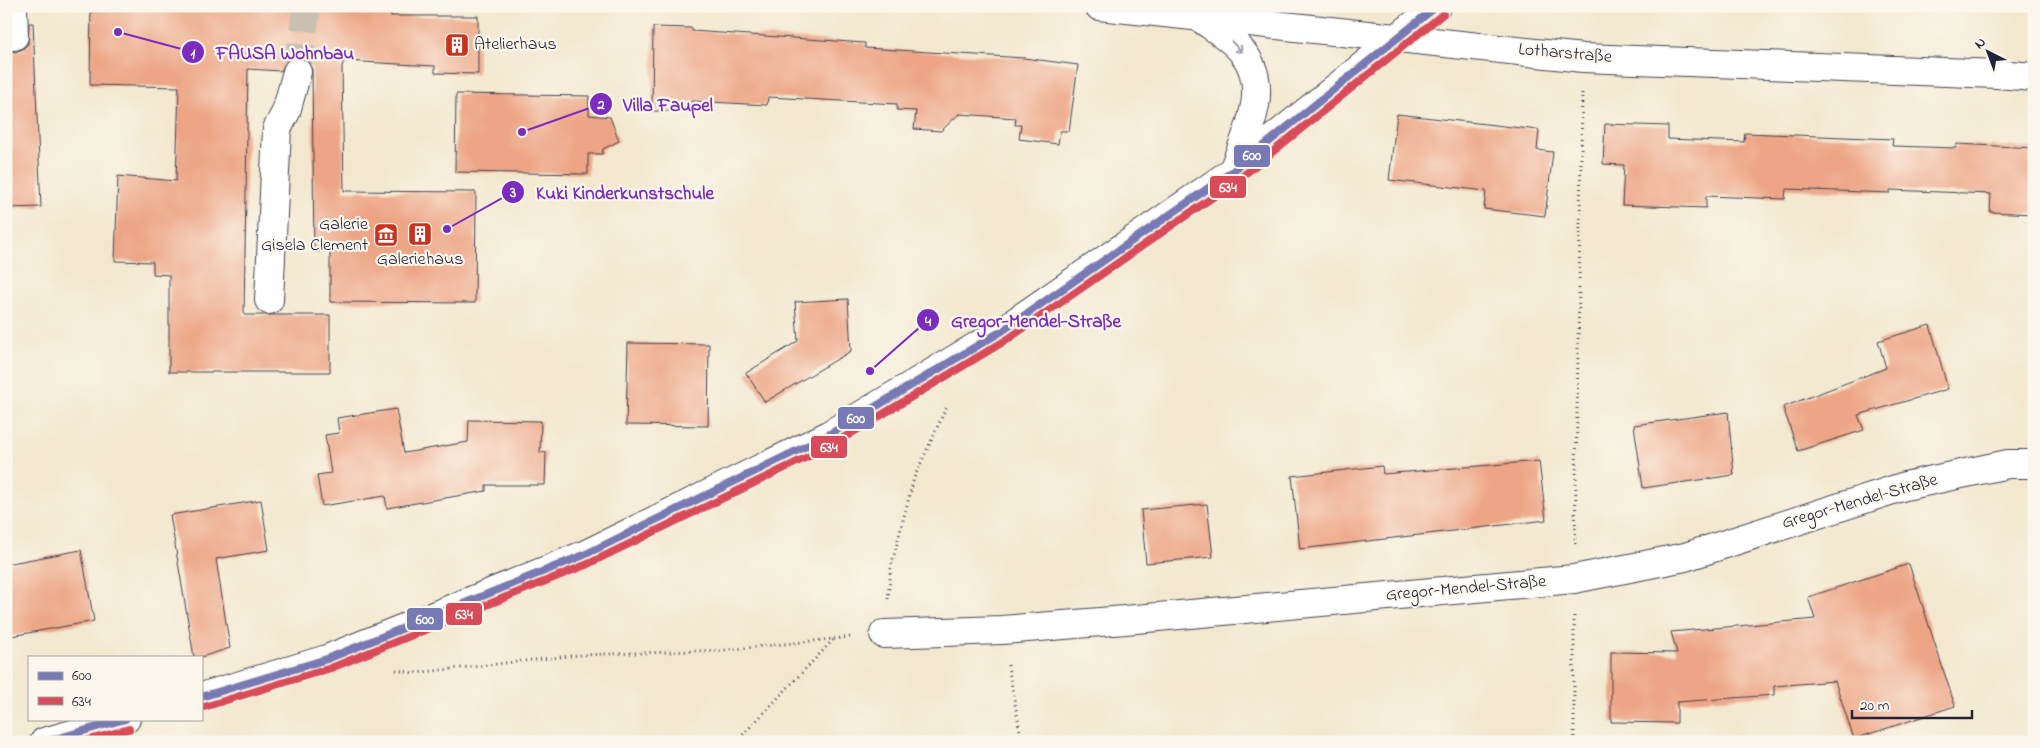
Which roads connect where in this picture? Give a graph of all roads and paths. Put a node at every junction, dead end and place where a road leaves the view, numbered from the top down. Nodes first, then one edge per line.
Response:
1 (13, 6) edge
2 (1099, 6) edge
3 (1437, 6) edge
4 (1199, 17) junction
5 (14, 36) dead end
6 (1398, 38) junction
7 (1582, 58) junction
8 (297, 72) tunnel mouth
9 (2034, 77) edge
10 (1233, 171) junction
11 (269, 300) dead end
12 (950, 400) dead end
13 (2034, 464) edge
14 (1574, 578) junction
15 (1002, 630) junction
16 (884, 634) junction
17 (834, 639) junction
18 (394, 670) dead end
19 (202, 697) edge
20 (122, 720) edge
21 (44, 742) edge
22 (736, 742) edge
23 (1022, 742) edge
24 (1574, 742) edge

1 - 5 street
2 - 4 street, Lotharstraße
3 - 6 street
4 - 6 street, Lotharstraße
4 -> 10 street
6 - 7 street, Lotharstraße
6 - 10 street
7 - 9 street, Lotharstraße
7 - 14 path
8 - 11 street
10 - 19 street
12 - 16 path
13 - 14 street, Gregor-Mendel-Straße
14 - 15 street, Gregor-Mendel-Straße
14 - 24 path
15 - 16 street, Gregor-Mendel-Straße
15 - 23 path
16 - 17 path
17 - 18 path
17 - 22 path
20 - 21 street

